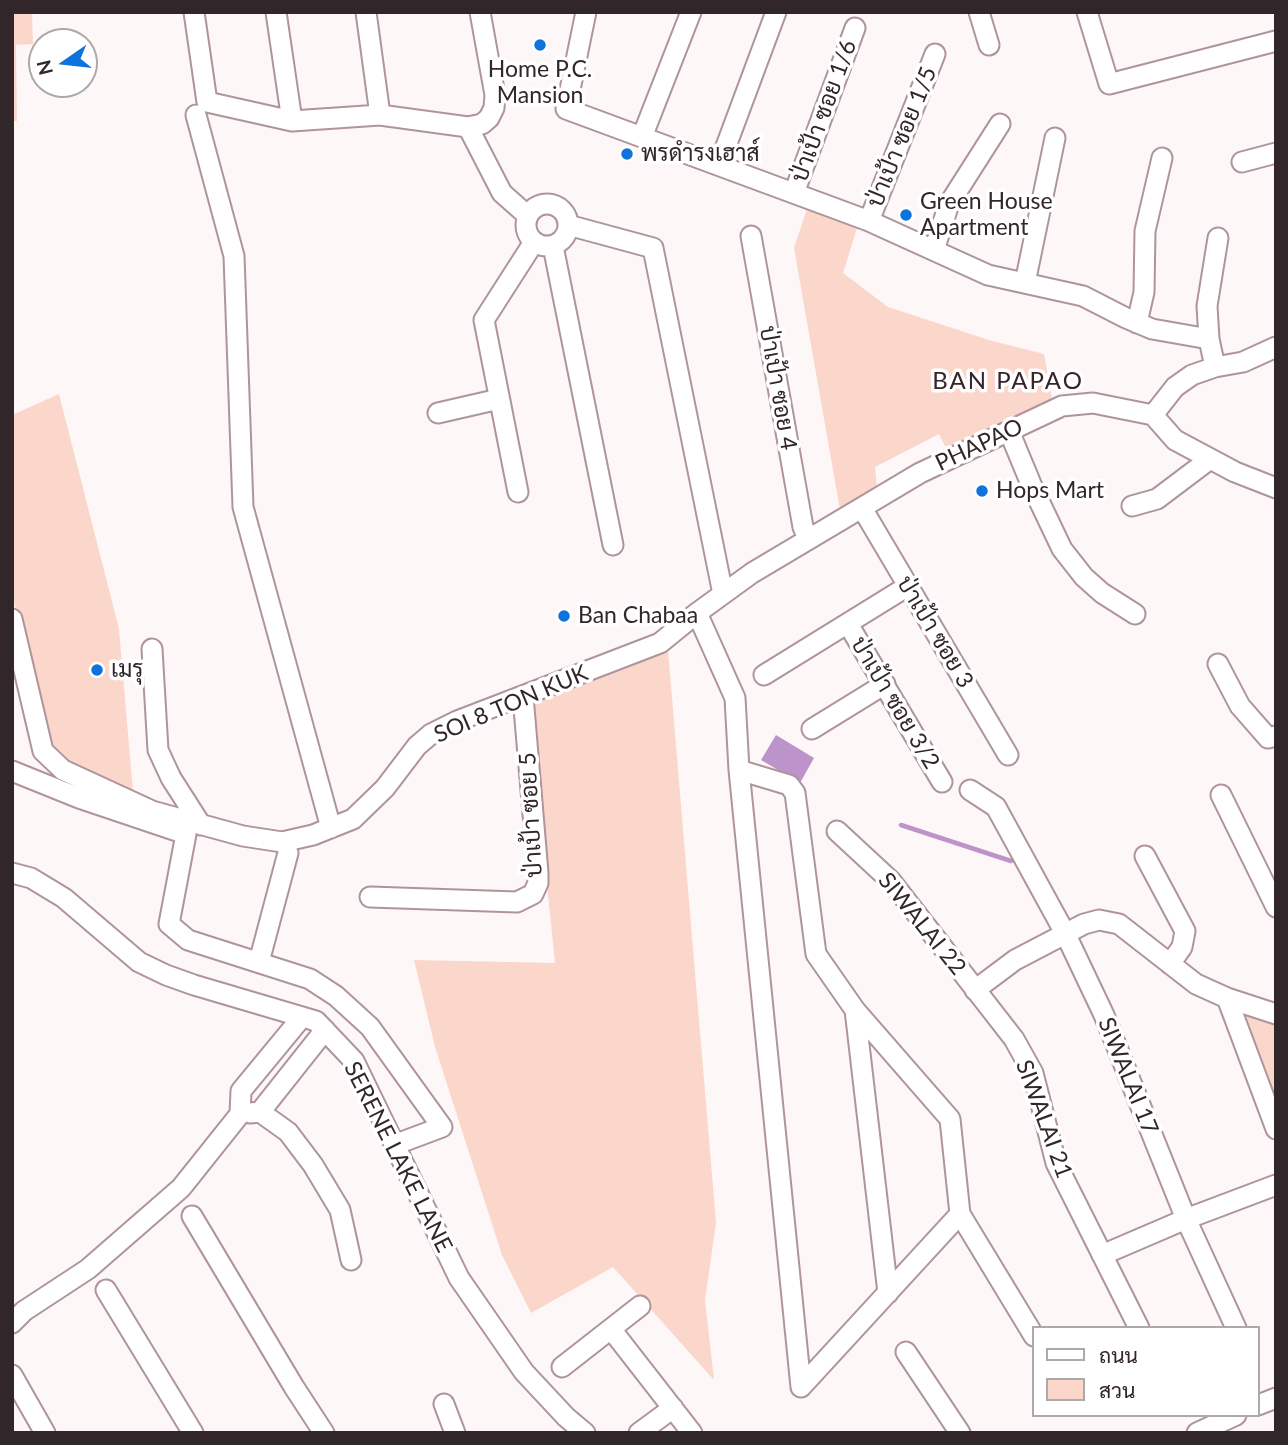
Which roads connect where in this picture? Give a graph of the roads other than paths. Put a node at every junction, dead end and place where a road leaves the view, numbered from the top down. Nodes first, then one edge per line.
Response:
1 (194, 12) edge
2 (276, 12) edge
3 (366, 12) edge
4 (480, 12) edge
5 (586, 12) edge
6 (691, 12) edge
7 (776, 12) edge
8 (979, 12) edge
9 (1087, 12) edge
10 (855, 28) dead end
11 (1276, 41) edge
12 (989, 45) dead end
13 (935, 54) dead end
14 (196, 115) dead end
15 (380, 115) junction
16 (292, 121) junction
17 (1000, 124) dead end
18 (468, 127) junction
19 (642, 137) junction
20 (1055, 138) dead end
21 (1276, 153) edge
22 (1162, 158) dead end
23 (1242, 162) dead end
24 (719, 165) junction
25 (794, 193) junction
26 (528, 216) junction
27 (869, 221) junction
28 (568, 225) junction
29 (751, 236) dead end
30 (1218, 238) dead end
31 (534, 242) junction
32 (553, 246) junction
33 (934, 250) junction
34 (1025, 283) junction
35 (1137, 323) junction
36 (1209, 339) junction
37 (1276, 347) edge
38 (1215, 367) junction
39 (499, 399) junction
40 (438, 413) dead end
41 (1153, 415) junction
42 (1010, 431) junction
43 (1210, 459) junction
44 (1276, 488) edge
45 (518, 492) dead end
46 (1132, 506) dead end
47 (862, 508) junction
48 (808, 538) junction
49 (613, 545) dead end
50 (908, 586) junction
51 (723, 594) junction
52 (697, 613) junction
53 (1135, 614) dead end
54 (12, 619) edge
55 (848, 624) junction
56 (152, 649) dead end
57 (1218, 664) dead end
58 (764, 676) dead end
59 (885, 684) junction
60 (523, 696) junction
61 (812, 729) dead end
62 (1276, 736) edge
63 (1008, 755) dead end
64 (739, 770) junction
65 (12, 771) edge
66 (942, 782) dead end
67 (970, 790) dead end
68 (1221, 795) dead end
69 (201, 825) junction
70 (331, 828) junction
71 (836, 831) dead end
72 (288, 853) dead end
73 (1145, 856) dead end
74 (12, 873) edge
75 (370, 897) dead end
76 (1276, 908) edge
77 (1066, 935) junction
78 (259, 962) junction
79 (1170, 964) junction
80 (975, 990) junction
81 (1227, 998) junction
82 (855, 1010) junction
83 (1275, 1011) edge
84 (302, 1017) junction
85 (325, 1030) junction
86 (250, 1113) junction
87 (1276, 1129) edge
88 (394, 1145) junction
89 (1276, 1185) edge
90 (960, 1214) junction
91 (192, 1216) dead end
92 (1186, 1219) junction
93 (1102, 1255) junction
94 (351, 1260) dead end
95 (106, 1290) dead end
96 (888, 1293) junction
97 (640, 1306) dead end
98 (12, 1323) edge
99 (1138, 1326) edge
100 (1235, 1326) edge
101 (611, 1329) junction
102 (1032, 1333) edge
103 (906, 1352) dead end
104 (562, 1367) dead end
105 (12, 1374) edge
106 (444, 1404) dead end
107 (673, 1408) junction
108 (1232, 1417) edge
109 (45, 1433) edge
110 (193, 1433) edge
111 (324, 1433) edge
112 (455, 1433) edge
113 (584, 1433) edge
114 (639, 1433) edge
115 (692, 1433) edge
116 (960, 1433) edge
117 (1197, 1433) edge

1 - 16 street
2 - 16 street
3 - 15 street
4 - 18 street
5 - 19 street
6 - 19 street
7 - 24 street
8 - 12 street
9 - 11 street
10 - 25 street, ป่าเป้า ซอย 1/6
13 - 27 street, ป่าเป้า ซอย 1/5
14 - 70 street
15 - 16 street
15 - 18 street
17 - 33 street
18 - 26 street
19 - 24 street
20 - 34 street
21 - 23 street
22 - 35 street
24 - 25 street
25 - 27 street
26 - 28 street
26 - 31 street
27 - 33 street
28 - 32 street
28 - 51 street
29 - 48 street, ป่าเป้า ซอย 4
30 - 36 street
31 - 32 street
31 - 39 street
32 - 49 street
33 - 34 street
34 - 35 street
35 - 36 street
36 - 38 street
37 - 38 street
38 - 41 street
39 - 40 street
39 - 45 street
41 - 42 street, PHAPAO
41 - 43 street
42 - 47 street, PHAPAO
42 - 53 street
43 - 44 street
43 - 46 street
47 - 48 street, PHAPAO
47 - 50 street, ป่าเป้า ซอย 3
48 - 51 street, PHAPAO
50 - 55 street
50 - 63 street, ป่าเป้า ซอย 3
51 - 52 street, PHAPAO
52 - 60 street, SOI 8 TON KUK
52 - 64 street
54 - 69 street, SOI 8 TON KUK
55 - 58 street
55 - 59 street, ป่าเป้า ซอย 3/2
56 - 69 street
57 - 62 street
59 - 61 street
59 - 66 street, ป่าเป้า ซอย 3/2
60 - 70 street, SOI 8 TON KUK
60 - 75 street, ป่าเป้า ซอย 5
64 - 82 street
64 - 96 street
65 - 78 street
67 - 77 street, SIWALAI 17
68 - 76 street
69 - 70 street, SOI 8 TON KUK
71 - 80 street, SIWALAI 22
72 - 78 street
73 - 79 street
74 - 84 street, SERENE LAKE LANE
77 - 79 street
77 - 80 street
77 - 92 street, SIWALAI 17
78 - 88 street
79 - 81 street
80 - 93 street, SIWALAI 21
81 - 83 street
81 - 87 street
82 - 90 street
82 - 96 street
84 - 85 street, SERENE LAKE LANE
84 - 86 street
85 - 86 street
85 - 88 street, SERENE LAKE LANE
86 - 94 street
86 - 98 street
88 - 113 street, SERENE LAKE LANE
89 - 92 street
90 - 96 street
90 - 102 street
91 - 111 street
92 - 93 street
92 - 100 street, SIWALAI 17
93 - 99 street, SIWALAI 21
95 - 110 street
97 - 101 street
101 - 104 street
101 - 107 street
103 - 116 street
105 - 109 street
106 - 112 street
107 - 114 street
107 - 115 street
108 - 117 street

